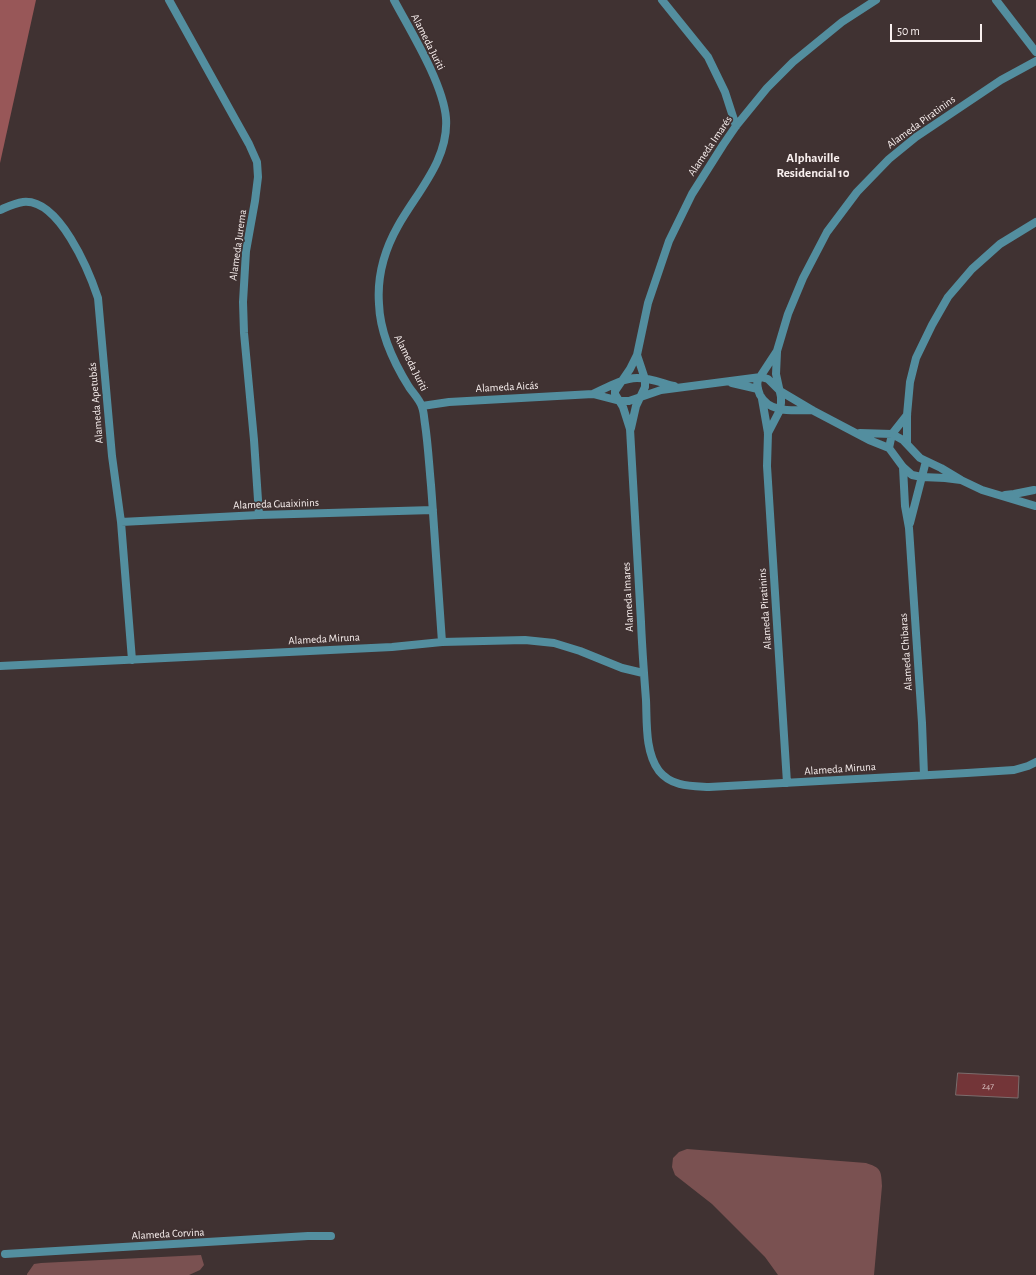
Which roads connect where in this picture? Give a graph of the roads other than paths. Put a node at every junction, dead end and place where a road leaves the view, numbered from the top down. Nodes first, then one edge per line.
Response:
1 (169, 0) edge
2 (394, 0) edge
3 (662, 0) edge
4 (876, 0) edge
5 (996, 0) edge
6 (1036, 52) edge
7 (1036, 61) edge
8 (736, 126) junction
9 (0, 210) edge
10 (1036, 222) edge
11 (777, 351) junction
12 (637, 355) junction
13 (761, 377) junction
14 (645, 378) junction
15 (620, 382) junction
16 (727, 382) junction
17 (677, 387) junction
18 (758, 389) junction
19 (780, 391) junction
20 (593, 394) junction
21 (641, 397) junction
22 (762, 399) junction
23 (620, 401) junction
24 (422, 406) junction
25 (780, 410) junction
26 (812, 410) junction
27 (907, 415) junction
28 (630, 429) junction
29 (856, 433) junction
30 (768, 434) junction
31 (892, 434) junction
32 (907, 443) junction
33 (889, 448) junction
34 (926, 461) junction
35 (903, 467) junction
36 (922, 477) junction
37 (961, 480) junction
38 (1035, 489) edge
39 (997, 495) junction
40 (1036, 506) edge
41 (433, 510) junction
42 (259, 515) junction
43 (120, 522) junction
44 (908, 528) junction
45 (442, 642) junction
46 (132, 660) junction
47 (0, 666) edge
48 (643, 672) junction
49 (654, 762) joint
50 (1036, 762) edge
51 (924, 775) junction
52 (787, 783) junction
53 (331, 1236) dead end
54 (5, 1254) dead end

1 - 42 street, Alameda Jurema
2 - 24 street, Alameda Juriti
3 - 8 street
4 - 8 street, Alameda Imarés
5 - 6 street
7 - 11 street, Alameda Piratinins
8 - 12 street, Alameda Imarés
9 - 43 street, Alameda Apetubás
10 - 27 street
11 - 13 street
11 - 19 street
12 - 14 street
12 - 15 street
13 - 16 street, Alameda Aicás
13 - 18 street
13 - 19 street
14 - 15 street, Alameda Aicás
14 - 17 street, Alameda Aicás
14 - 21 street
15 - 20 street, Alameda Aicás
15 - 23 street
16 - 17 street, Alameda Aicás
16 - 18 street, Alameda Aicás
17 - 21 street, Alameda Aicás
18 - 22 street
19 - 25 street
19 - 26 street
20 - 23 street, Alameda Aicás
20 - 24 street, Alameda Aicás
21 - 23 street, Alameda Aicás
21 - 28 street
22 - 25 street
22 - 30 street, Alameda Piratinins
23 - 28 street
24 - 41 street, Alameda Juriti
25 - 26 street
25 - 30 street
26 - 29 street
27 - 31 street
27 - 32 street
28 - 48 street, Alameda Imares
29 - 31 street
29 - 33 street
30 - 52 street, Alameda Piratinins
31 - 32 street
31 - 33 street
32 - 34 street
33 - 35 street
34 - 36 street
34 - 37 street
35 - 36 street
35 - 44 street
36 - 37 street
36 - 44 street
37 - 39 street
38 - 39 street
38 - 40 street
39 - 40 street
41 - 42 street, Alameda Guaixinins
41 - 45 street, Alameda Juriti
42 - 43 street, Alameda Guaixinins
43 - 46 street, Alameda Apetubás
44 - 51 street, Alameda Chibaras
45 - 46 street, Alameda Miruna
45 - 48 street, Alameda Miruna
46 - 47 street, Alameda Miruna
48 - 49 street, Alameda Imares
49 - 52 street, Alameda Miruna
50 - 51 street, Alameda Miruna
51 - 52 street, Alameda Miruna
53 - 54 street, Alameda Corvina

